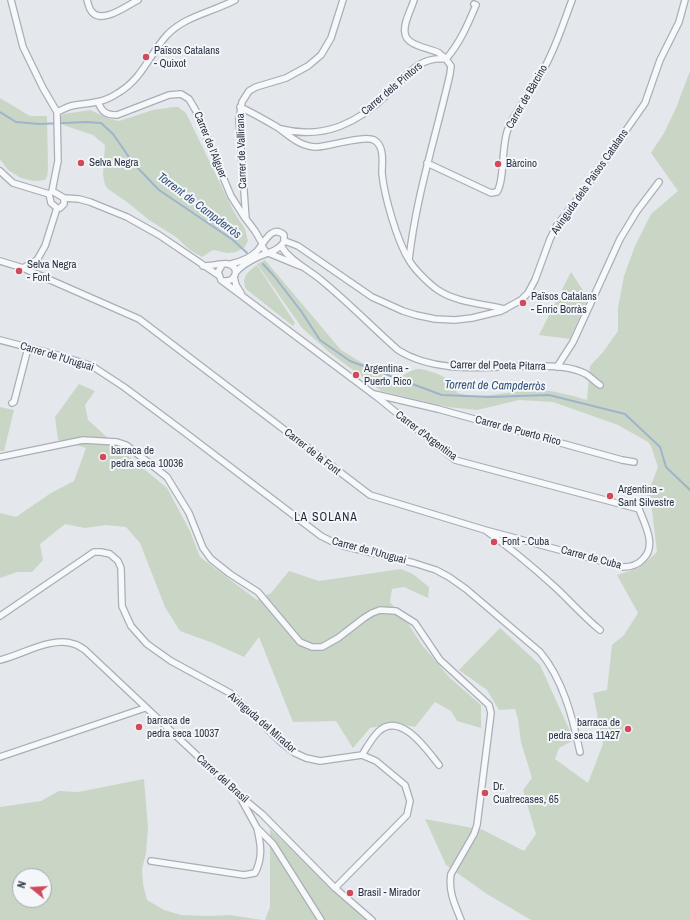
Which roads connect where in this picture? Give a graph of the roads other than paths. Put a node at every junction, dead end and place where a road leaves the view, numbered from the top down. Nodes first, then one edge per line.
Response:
1 (11, 0) edge
2 (88, 0) edge
3 (138, 0) edge
4 (235, 0) edge
5 (343, 0) edge
6 (414, 0) edge
7 (572, 0) edge
8 (685, 0) edge
9 (474, 4) dead end
10 (446, 59) junction
11 (98, 102) junction
12 (240, 107) junction
13 (57, 112) junction
14 (279, 128) junction
15 (427, 163) junction
16 (0, 171) edge
17 (659, 182) dead end
18 (50, 192) junction
19 (64, 198) junction
20 (57, 208) junction
21 (246, 219) junction
22 (255, 231) junction
23 (268, 237) junction
24 (285, 241) junction
25 (262, 244) junction
26 (281, 246) junction
27 (268, 253) junction
28 (409, 260) junction
29 (0, 262) edge
30 (231, 264) junction
31 (222, 265) junction
32 (203, 266) junction
33 (23, 268) junction
34 (306, 268) junction
35 (235, 274) junction
36 (218, 275) junction
37 (224, 281) junction
38 (245, 298) junction
39 (505, 309) junction
40 (0, 340) edge
41 (28, 348) junction
42 (557, 367) junction
43 (600, 385) dead end
44 (372, 394) junction
45 (401, 401) junction
46 (12, 403) dead end
47 (391, 408) junction
48 (0, 457) edge
49 (634, 462) dead end
50 (639, 509) joint
51 (485, 530) junction
52 (0, 616) edge
53 (600, 630) dead end
54 (0, 660) edge
55 (146, 708) junction
56 (580, 752) dead end
57 (362, 755) junction
58 (0, 757) edge
59 (439, 765) dead end
60 (239, 795) junction
61 (257, 828) junction
62 (151, 861) dead end
63 (335, 888) junction
64 (321, 920) edge
65 (372, 920) edge
66 (461, 920) edge

1 - 13 street
2 - 3 street
4 - 11 street
5 - 12 street, Carrer de Vallirana
6 - 10 street, Carrer dels Pintors
7 - 15 street, Carrer de Bàrcino
8 - 39 street, Avinguda dels Països Catalans
9 - 10 street
10 - 14 street, Carrer dels Pintors
10 - 15 street
11 - 13 street
11 - 21 street, Carrer de l'Alguer
12 - 14 street
12 - 21 street, Carrer de Vallirana
13 - 18 street
14 - 28 street
15 - 28 street
16 - 18 street
17 - 42 street
18 - 19 street
18 - 20 street
19 - 20 street
19 - 32 street
20 - 33 street
21 - 22 street
22 - 23 street
22 - 25 street
23 - 24 street
23 - 25 street
24 - 26 street
24 - 39 street, Avinguda dels Països Catalans
25 - 27 street
25 - 30 street
26 - 27 street
26 - 34 street, Carrer del Poeta Pitarra
27 - 34 street, Carrer del Poeta Pitarra
27 - 35 street
28 - 39 street
29 - 33 street, Carrer de la Font
30 - 31 street
30 - 35 street
31 - 32 street
31 - 36 street
32 - 36 street
33 - 51 street, Carrer de la Font
34 - 42 street, Carrer del Poeta Pitarra
35 - 37 street
35 - 38 street, Carrer d'Argentina
36 - 37 street
37 - 38 street, Carrer d'Argentina
38 - 44 street, Carrer d'Argentina
40 - 41 street, Carrer de l'Uruguai
41 - 46 street
41 - 56 street, Carrer de l'Uruguai
42 - 43 street, Carrer del Poeta Pitarra
44 - 45 street, Carrer de Puerto Rico
44 - 47 street, Carrer d'Argentina
45 - 47 street
45 - 49 street, Carrer de Puerto Rico
47 - 50 street, Carrer d'Argentina
48 - 66 street
50 - 51 street, Carrer de Cuba
51 - 53 street, Carrer de la Font
52 - 57 street, Avinguda del Mirador
54 - 55 street, Carrer del Brasil
55 - 58 street
55 - 60 street, Carrer del Brasil
57 - 59 street
57 - 63 street
60 - 61 street
60 - 63 street, Carrer del Brasil
61 - 62 street
61 - 64 street
63 - 65 street, Carrer del Brasil

